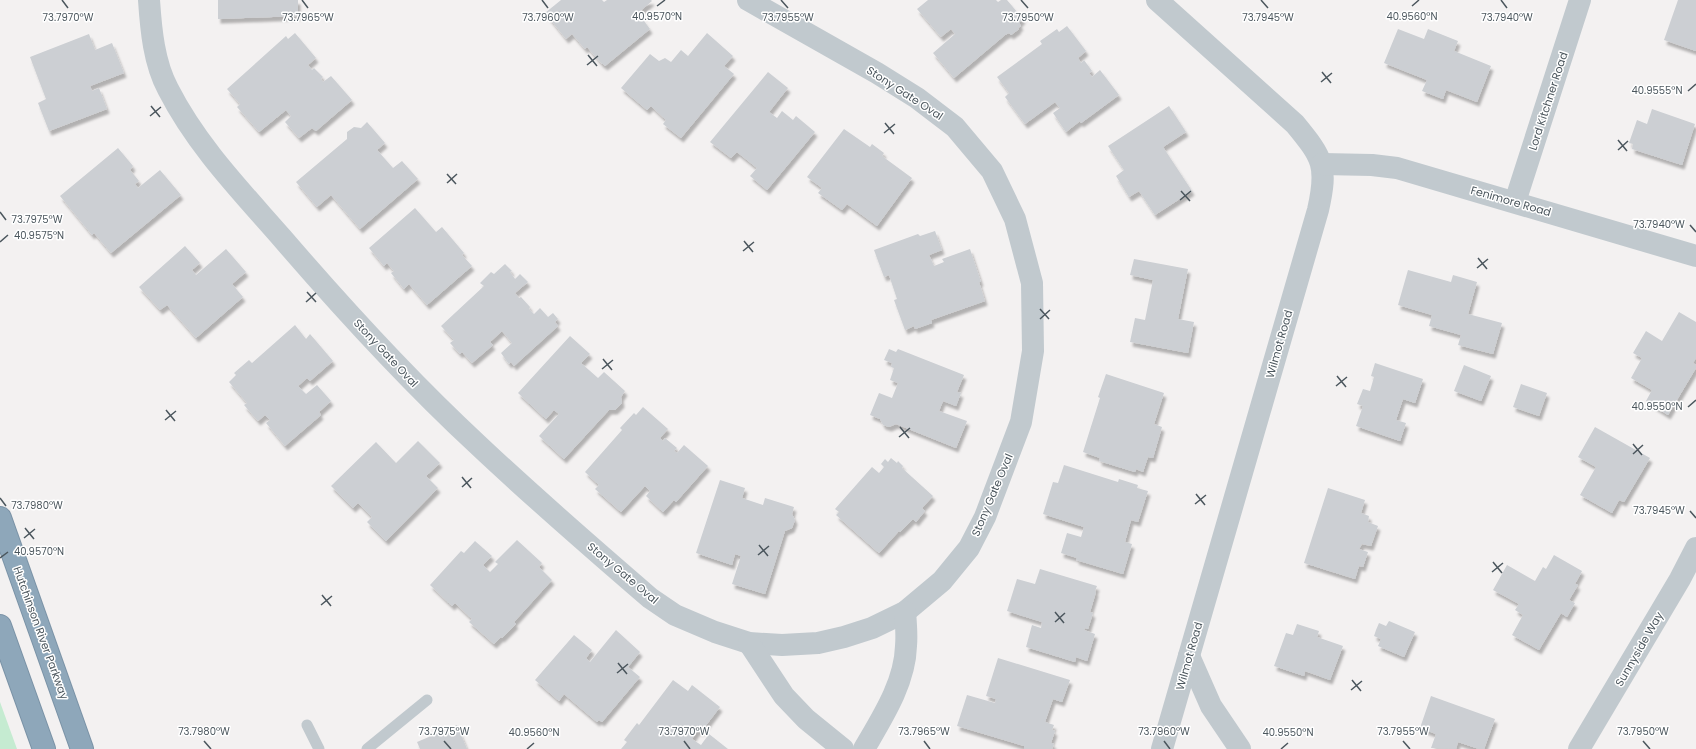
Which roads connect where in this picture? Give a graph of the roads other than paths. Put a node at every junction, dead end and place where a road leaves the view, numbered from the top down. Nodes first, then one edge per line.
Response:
1 (149, 0) edge
2 (748, 0) edge
3 (1157, 0) edge
4 (1580, 0) edge
5 (1322, 164) junction
6 (1515, 202) junction
7 (1696, 256) edge
8 (0, 518) edge
9 (1696, 548) edge
10 (905, 612) junction
11 (0, 626) edge
12 (749, 643) junction
13 (1189, 656) junction
14 (427, 700) dead end
15 (307, 725) dead end
16 (44, 749) edge
17 (82, 749) edge
18 (319, 749) edge
19 (367, 749) edge
20 (843, 749) edge
21 (864, 749) edge
22 (1162, 749) edge
23 (1240, 749) edge
24 (1579, 749) edge

1 - 12 street, Stony Gate Oval
2 - 10 street, Stony Gate Oval
3 - 5 street, Wilmot Road
4 - 6 street, Lord Kitchner Road
5 - 6 street, Fenimore Road
5 - 13 street, Wilmot Road
6 - 7 street, Fenimore Road
8 - 17 highway, Hutchinson River Parkway
9 - 24 street, Sunnyside Way
10 - 12 street, Stony Gate Oval
10 - 21 street
11 - 16 highway
12 - 20 street
13 - 22 street, Wilmot Road
13 - 23 street
14 - 19 lane
15 - 18 lane

